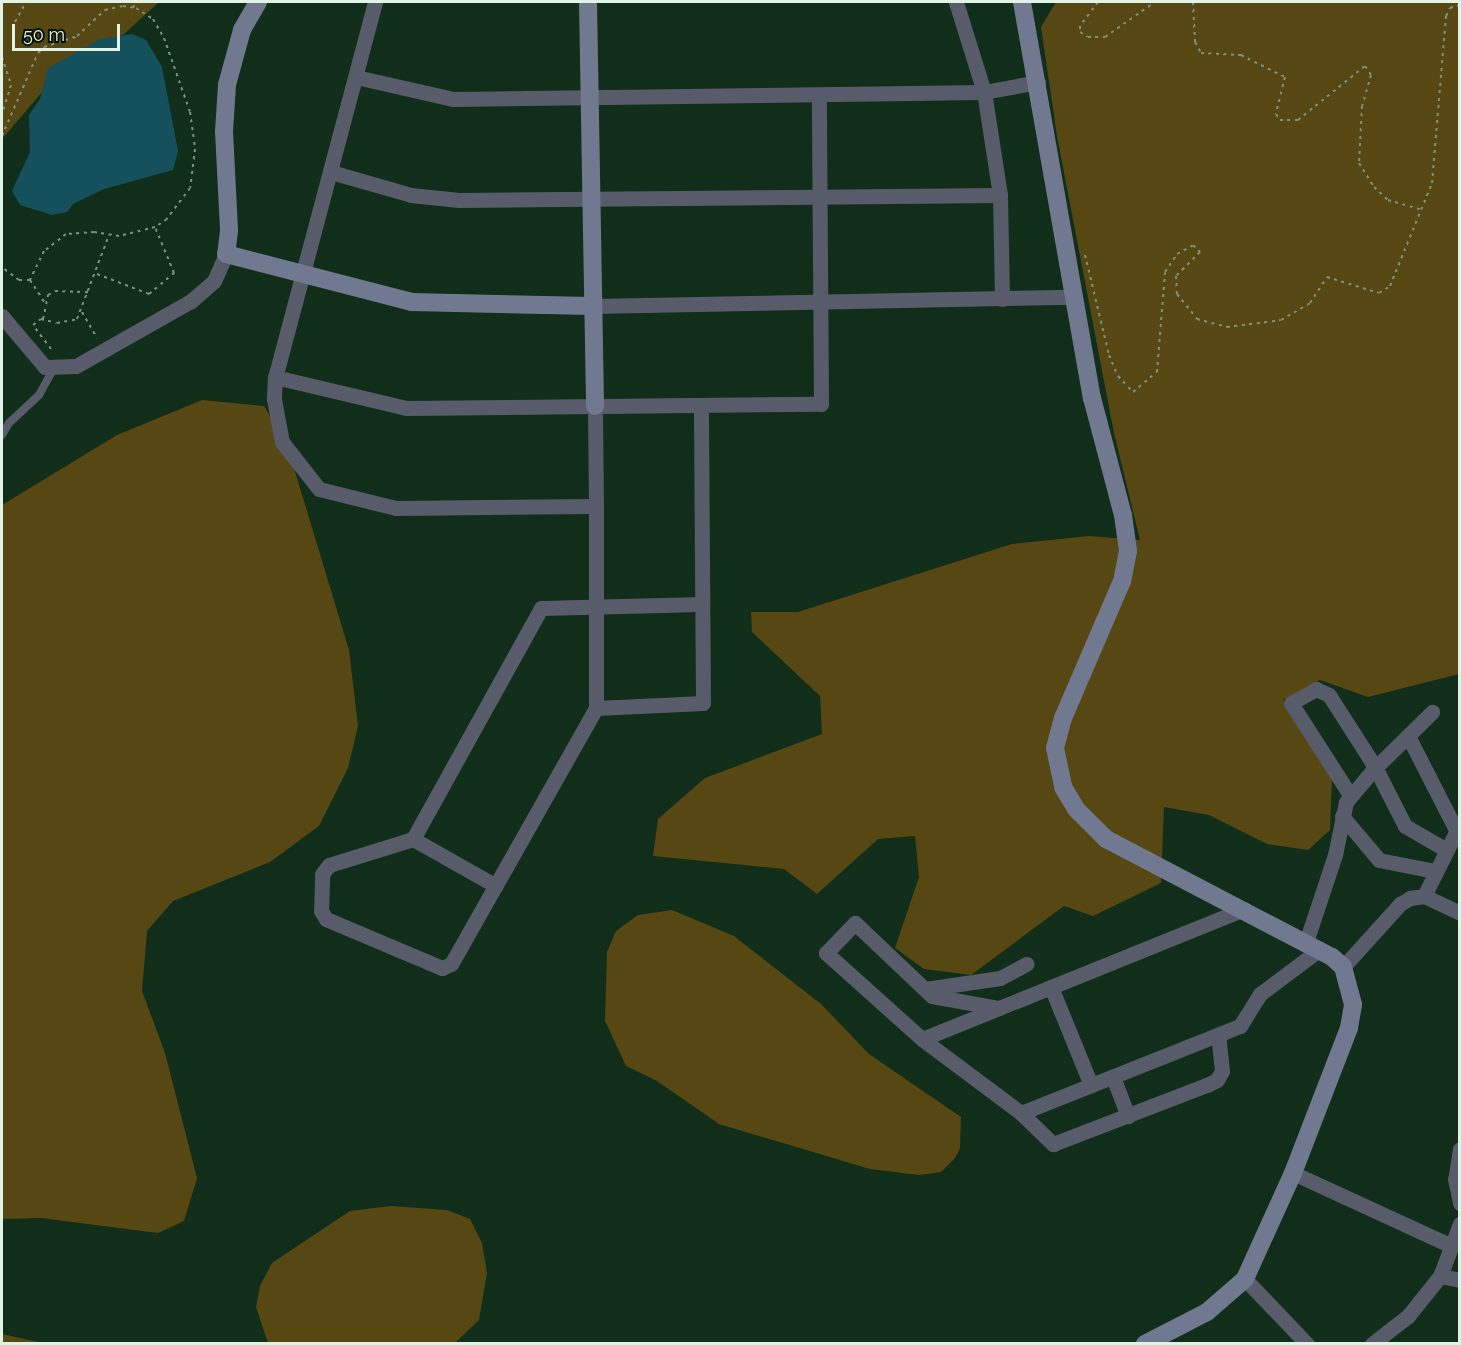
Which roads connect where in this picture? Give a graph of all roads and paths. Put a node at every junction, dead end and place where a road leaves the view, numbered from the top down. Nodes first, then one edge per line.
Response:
1 (26, 2) edge
2 (135, 2) edge
3 (258, 2) edge
4 (375, 2) edge
5 (588, 2) edge
6 (956, 2) edge
7 (1022, 2) edge
8 (1098, 2) edge
9 (1155, 2) edge
10 (1193, 2) edge
11 (1460, 5) edge
12 (134, 8) junction
13 (15, 22) dead end
14 (2, 57) edge
15 (356, 77) junction
16 (1038, 82) junction
17 (984, 92) junction
18 (819, 94) junction
19 (590, 98) junction
20 (2, 114) edge
21 (2, 136) edge
22 (331, 172) junction
23 (1000, 195) junction
24 (820, 197) junction
25 (591, 198) junction
26 (1420, 209) junction
27 (155, 227) junction
28 (109, 235) junction
29 (1084, 254) dead end
30 (226, 255) junction
31 (2, 267) edge
32 (96, 274) junction
33 (304, 275) junction
34 (30, 280) junction
35 (90, 292) junction
36 (1075, 297) junction
37 (1002, 299) junction
38 (820, 302) junction
39 (46, 305) junction
40 (592, 306) junction
41 (82, 312) junction
42 (2, 316) edge
43 (43, 319) junction
44 (104, 352) junction
45 (53, 370) junction
46 (275, 377) junction
47 (701, 405) junction
48 (594, 406) junction
49 (2, 435) edge
50 (596, 506) junction
51 (702, 604) junction
52 (596, 607) junction
53 (596, 708) junction
54 (1432, 712) dead end
55 (1408, 736) junction
56 (1375, 767) junction
57 (1350, 795) junction
58 (1342, 816) junction
59 (1458, 827) edge
60 (413, 839) junction
61 (1445, 849) junction
62 (1434, 871) junction
63 (495, 886) junction
64 (1424, 896) junction
65 (1244, 909) junction
66 (1460, 913) edge
67 (1313, 945) junction
68 (1026, 964) dead end
69 (1342, 967) junction
70 (1052, 987) junction
71 (925, 989) junction
72 (999, 1008) junction
73 (1218, 1035) junction
74 (922, 1040) junction
75 (1113, 1077) junction
76 (1091, 1085) junction
77 (1021, 1113) junction
78 (1128, 1116) junction
79 (1460, 1149) edge
80 (1293, 1173) junction
81 (1460, 1203) edge
82 (1460, 1224) edge
83 (1452, 1246) junction
84 (1440, 1276) junction
85 (1245, 1279) junction
86 (1460, 1280) edge
87 (1146, 1344) edge
88 (1307, 1344) edge
89 (1372, 1344) edge

1 - 13 path
2 - 12 path
3 - 30 street
4 - 15 street
5 - 19 street
6 - 17 street
7 - 16 street
8 - 9 path
10 - 26 path
11 - 26 path
12 - 21 path
12 - 27 path
14 - 20 path
15 - 19 street
15 - 22 street
16 - 17 street
16 - 36 street
17 - 18 street
17 - 23 street
18 - 19 street
18 - 24 street
19 - 25 street
22 - 25 street
22 - 33 street
23 - 24 street
23 - 37 street
24 - 25 street
24 - 38 street
25 - 40 street
26 - 29 path
27 - 28 path
27 - 32 path
28 - 32 path
28 - 34 path
30 - 33 street
30 - 44 street
31 - 34 path
32 - 35 path
33 - 40 street
33 - 46 street
34 - 39 path
35 - 39 path
35 - 41 path
36 - 37 street
36 - 65 street
37 - 38 street
38 - 40 street
38 - 47 street
39 - 43 path
40 - 48 street
41 - 43 path
41 - 44 path
42 - 45 street
43 - 45 path
44 - 45 street
45 - 49 lane
46 - 48 street
46 - 50 street
47 - 48 street
47 - 51 street
48 - 50 street
50 - 52 street
51 - 52 street
51 - 53 street
52 - 53 street
52 - 60 street
53 - 63 street
54 - 55 street
55 - 56 street
55 - 59 street
56 - 57 street
56 - 57 street
56 - 61 street
57 - 58 street
58 - 62 street
58 - 67 street
59 - 61 street
60 - 63 street
60 - 63 street
61 - 62 street
62 - 64 street
64 - 66 street
64 - 69 street
65 - 67 street
65 - 70 street
67 - 69 street
67 - 73 street
68 - 71 street
69 - 80 street
70 - 72 street
70 - 76 street
71 - 72 street
71 - 74 street
72 - 74 street
73 - 75 street
73 - 78 street
74 - 77 street
75 - 76 street
75 - 78 street
76 - 77 street
77 - 78 street
79 - 81 street
80 - 83 street
80 - 85 street
82 - 83 street
83 - 84 street
84 - 86 street
84 - 89 street
85 - 87 street
85 - 88 street

